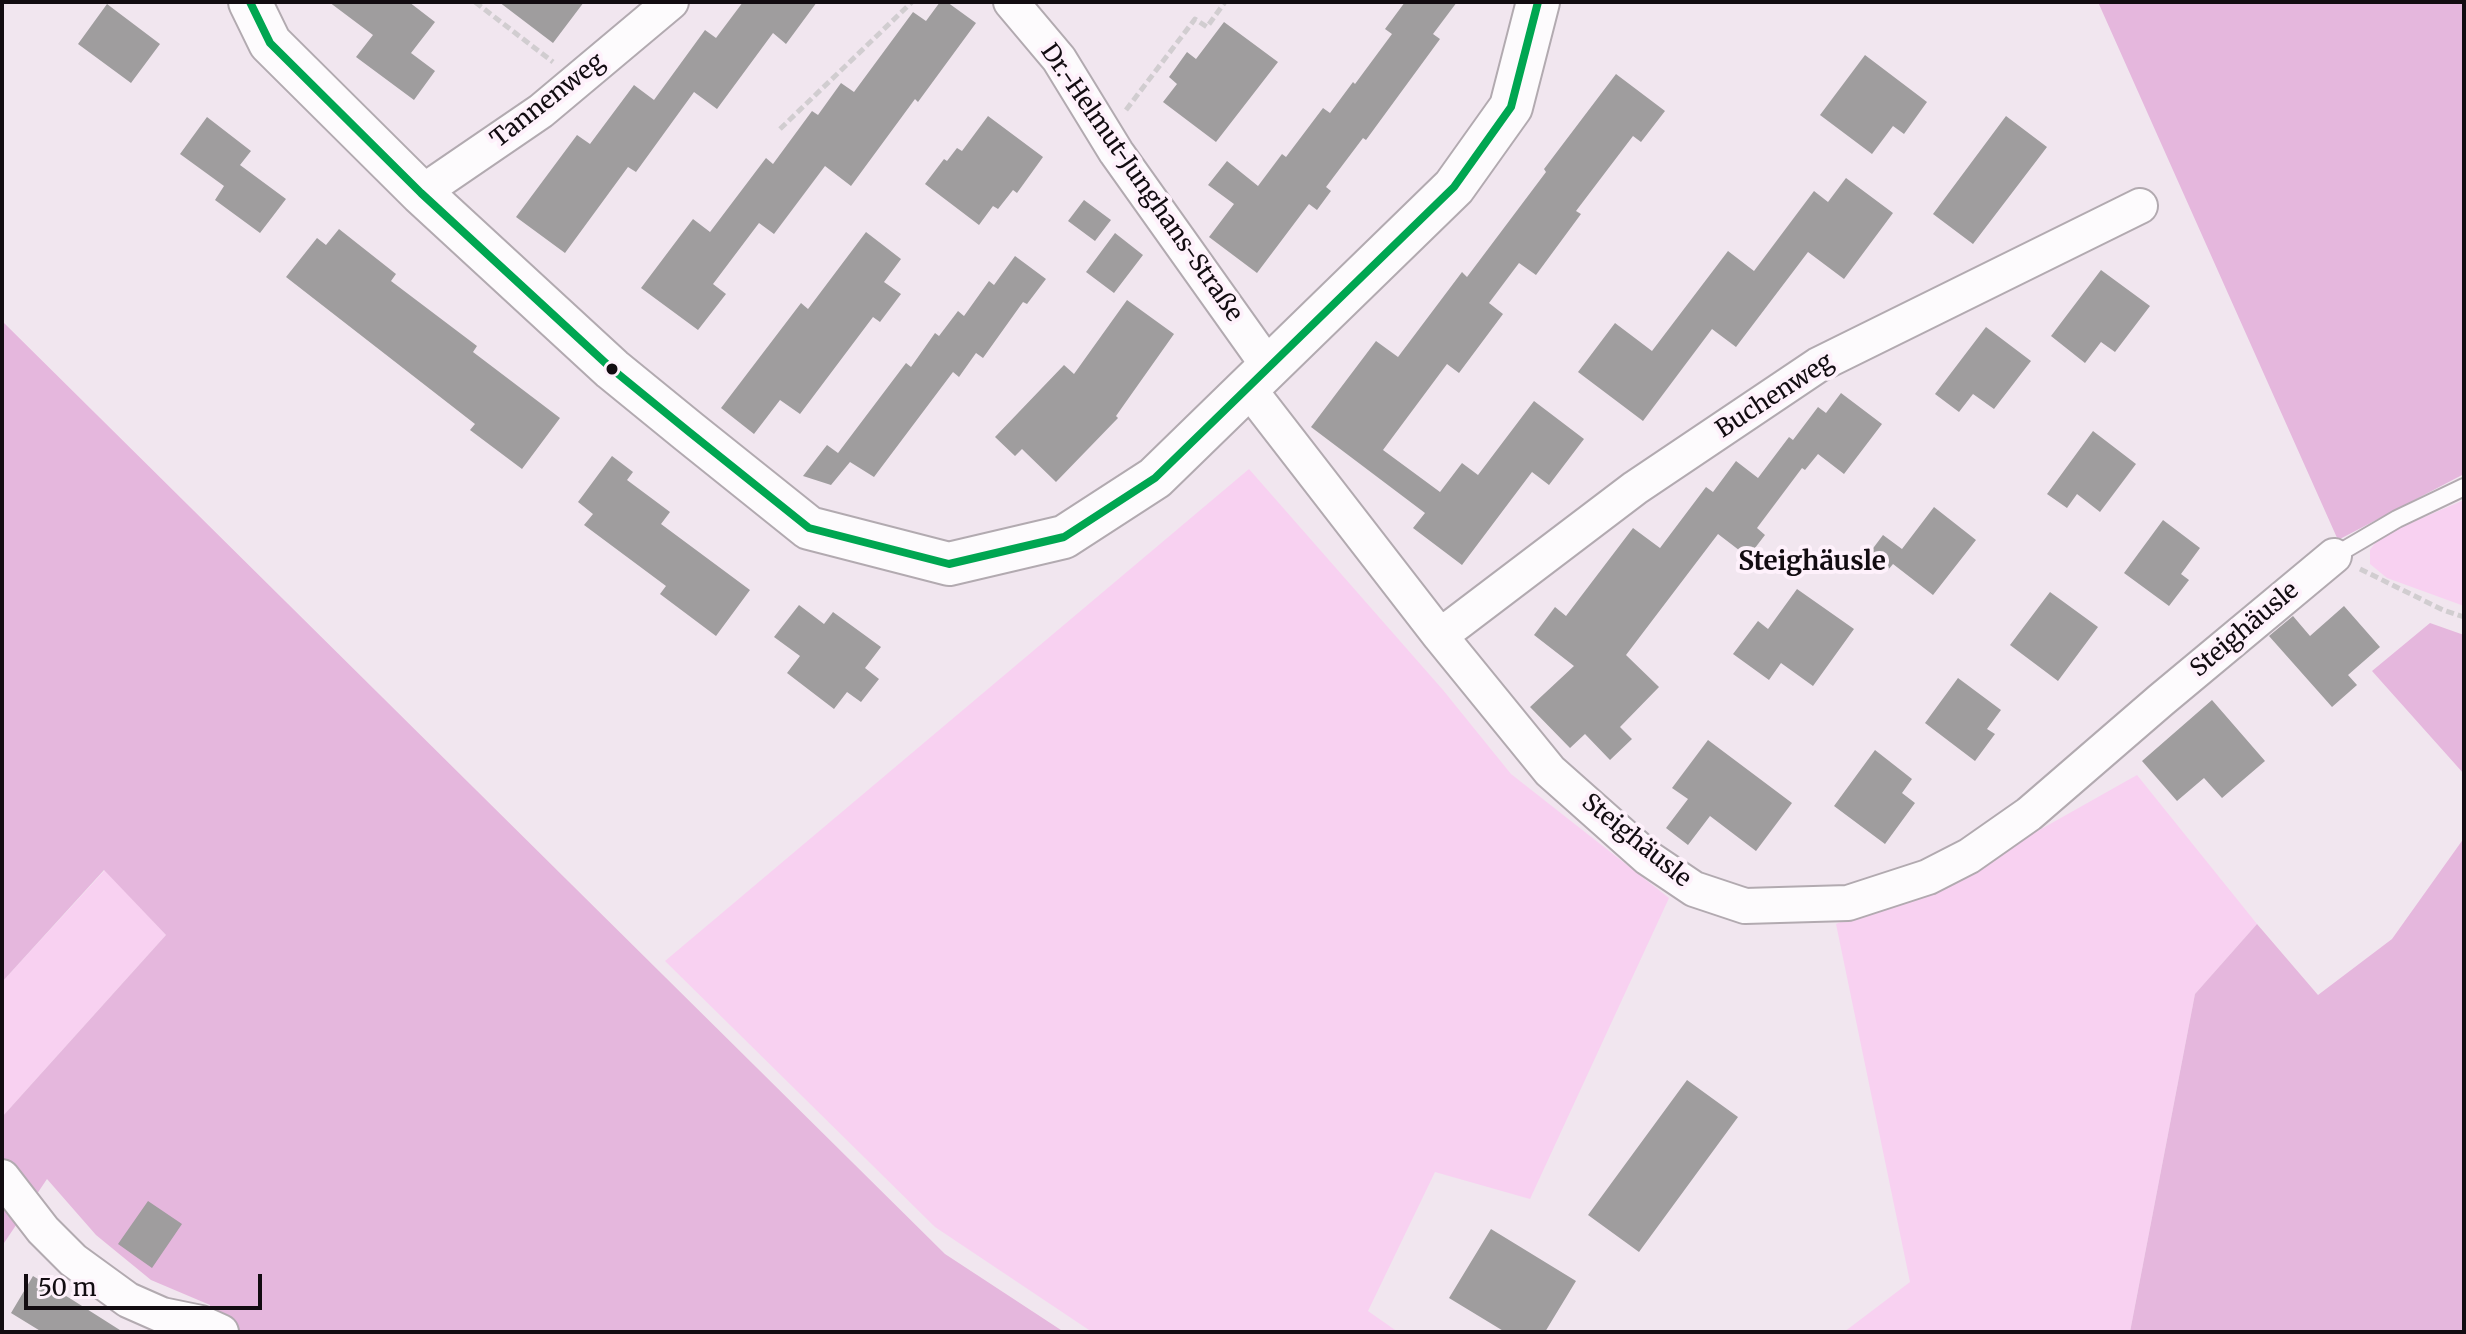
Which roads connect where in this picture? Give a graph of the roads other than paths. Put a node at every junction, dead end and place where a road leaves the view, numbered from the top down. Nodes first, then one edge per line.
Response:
1 (250, 2) edge
2 (671, 2) edge
3 (1011, 2) edge
4 (1538, 2) edge
5 (421, 193) junction
6 (2140, 206) dead end
7 (1259, 377) junction
8 (2464, 487) edge
9 (2334, 556) joint
10 (1440, 636) junction
11 (2, 1177) edge
12 (221, 1332) edge

1 - 5 street
2 - 5 street, Tannenweg
3 - 7 street, Dr.-Helmut-Junghans-Straße
4 - 7 street
5 - 7 street
6 - 10 street, Buchenweg
7 - 10 street, Steighäusle
8 - 9 lane, Steighäusle
9 - 10 street, Steighäusle
11 - 12 street

